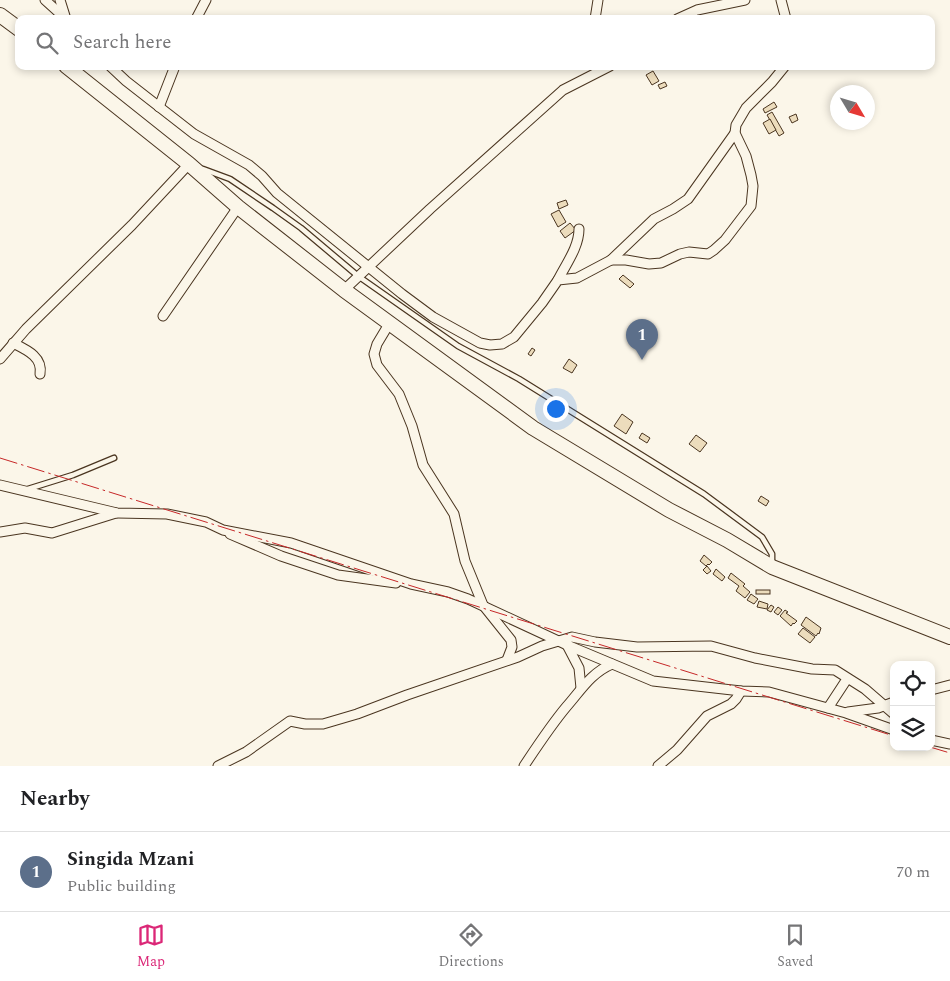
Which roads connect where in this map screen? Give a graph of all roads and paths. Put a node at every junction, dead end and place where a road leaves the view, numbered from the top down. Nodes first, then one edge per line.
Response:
1 (45, 0) edge
2 (60, 0) edge
3 (206, 0) edge
4 (598, 0) edge
5 (745, 0) edge
6 (781, 0) edge
7 (0, 15) edge
8 (62, 15) edge
9 (65, 15) edge
10 (198, 15) edge
11 (596, 15) edge
12 (685, 15) edge
13 (785, 15) edge
14 (15, 26) edge
15 (71, 70) edge
16 (114, 70) edge
17 (173, 70) edge
18 (592, 70) edge
19 (603, 70) edge
20 (782, 70) edge
21 (592, 76) junction
22 (159, 107) junction
23 (736, 133) junction
24 (189, 164) junction
25 (238, 207) junction
26 (579, 228) dead end
27 (611, 260) junction
28 (368, 267) junction
29 (358, 276) junction
30 (558, 280) junction
31 (344, 290) junction
32 (163, 316) dead end
33 (389, 324) junction
34 (13, 343) junction
35 (0, 359) edge
36 (40, 374) dead end
37 (114, 458) dead end
38 (0, 485) edge
39 (24, 490) junction
40 (116, 513) junction
41 (223, 530) junction
42 (0, 532) edge
43 (772, 567) junction
44 (411, 584) junction
45 (483, 605) junction
46 (950, 638) edge
47 (563, 643) junction
48 (507, 660) junction
49 (612, 664) junction
50 (846, 679) junction
51 (950, 685) edge
52 (581, 688) junction
53 (935, 689) edge
54 (741, 691) junction
55 (890, 704) edge
56 (884, 706) junction
57 (828, 708) junction
58 (890, 711) edge
59 (846, 713) junction
60 (890, 729) edge
61 (935, 741) edge
62 (950, 744) edge
63 (218, 766) edge
64 (524, 766) edge
65 (658, 766) edge

1 - 8 street
2 - 9 street
3 - 10 street
4 - 11 street
5 - 12 street
6 - 13 street
7 - 14 highway
15 - 24 highway
16 - 22 street
17 - 22 street
18 - 21 street
19 - 21 street
20 - 23 street
21 - 28 street
22 - 28 street
23 - 27 street
23 - 27 street
24 - 25 highway
24 - 29 lane
24 - 34 street
25 - 31 highway
25 - 32 street
26 - 30 street
27 - 30 street
28 - 29 street
28 - 30 street
29 - 31 street
29 - 43 lane
31 - 33 highway
33 - 43 highway
33 - 45 street
34 - 35 street
34 - 36 street
37 - 39 lane
38 - 39 street
39 - 40 street
40 - 41 street
40 - 42 street
41 - 44 street
41 - 44 street
43 - 46 highway
44 - 45 street
45 - 47 street
45 - 48 street
47 - 48 street
47 - 49 street
47 - 50 street
47 - 52 street
48 - 63 street
49 - 52 street
49 - 54 street
50 - 56 street
50 - 57 street
51 - 53 street
52 - 64 street
54 - 57 street
54 - 65 street
55 - 56 street
56 - 58 street
56 - 59 street
57 - 59 street
59 - 60 street
61 - 62 street

